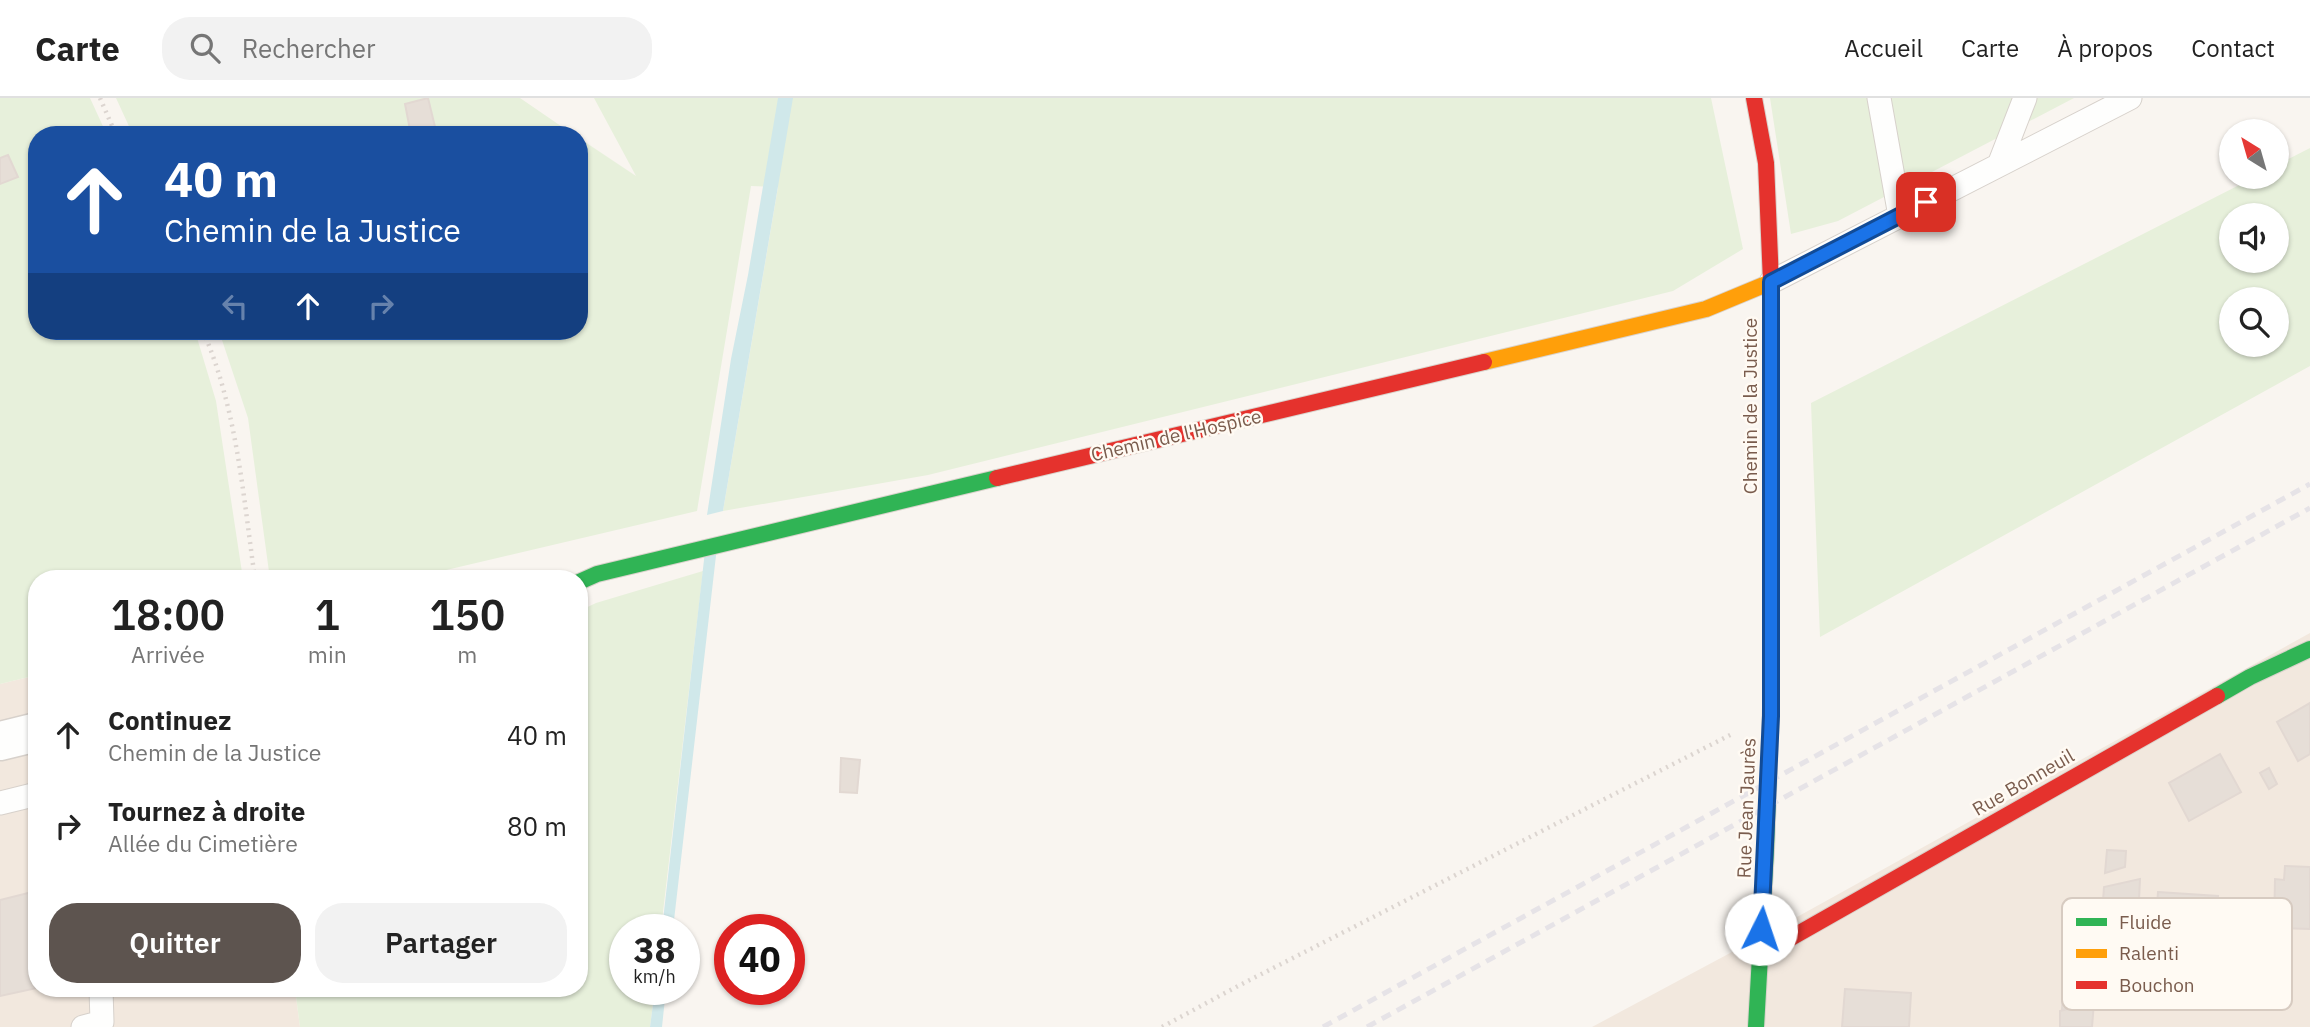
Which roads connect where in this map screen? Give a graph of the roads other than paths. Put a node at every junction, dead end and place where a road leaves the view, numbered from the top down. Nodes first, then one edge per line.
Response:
1 (1754, 98) edge
2 (1879, 98) edge
3 (2025, 98) edge
4 (2130, 98) edge
5 (1999, 165) junction
6 (1900, 216) junction
7 (1771, 282) junction
8 (588, 578) edge
9 (2310, 649) edge
10 (1771, 716) joint
11 (28, 734) edge
12 (0, 741) edge
13 (28, 796) edge
14 (0, 803) edge
15 (1759, 956) junction
16 (100, 997) edge
17 (83, 1027) edge
18 (1756, 1027) edge

1 - 7 street, Chemin de la Justice
2 - 6 lane
3 - 5 lane
4 - 5 lane
5 - 6 lane
6 - 7 lane
7 - 8 street, Chemin de l'Hospice
7 - 10 street, Chemin de la Justice
9 - 15 street, Rue Bonneuil
10 - 15 street, Rue Jean Jaurès
11 - 12 street
13 - 14 lane
15 - 18 street, Rue Jean Jaurès
16 - 17 lane

